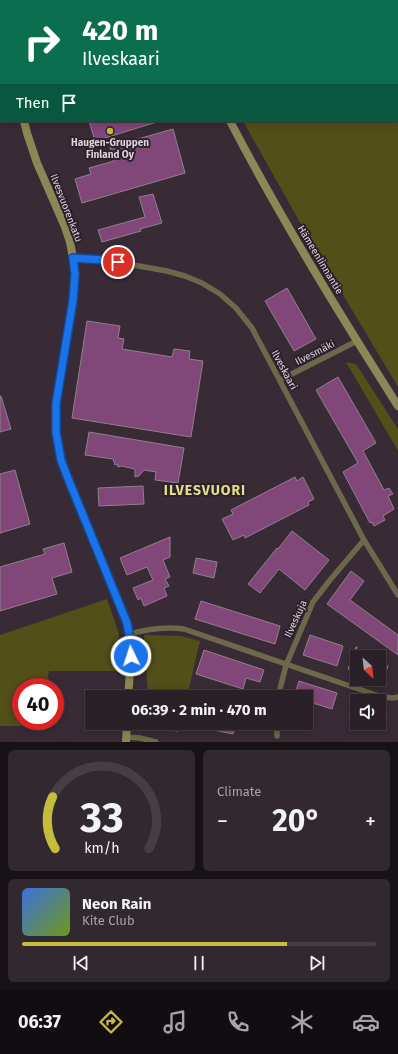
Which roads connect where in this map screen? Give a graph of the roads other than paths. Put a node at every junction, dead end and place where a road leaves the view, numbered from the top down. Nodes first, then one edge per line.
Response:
1 (24, 122) edge
2 (231, 122) edge
3 (73, 258) junction
4 (357, 341) junction
5 (280, 380) junction
6 (398, 406) edge
7 (364, 540) junction
8 (398, 595) edge
9 (129, 634) junction
10 (286, 664) junction
11 (129, 690) edge
12 (280, 690) edge
13 (398, 697) edge
14 (127, 730) edge
15 (277, 730) edge
16 (277, 736) dead end
17 (126, 740) edge
18 (156, 742) edge

1 - 3 street, Ilvesvuorenkatu
2 - 4 street, Hämeenlinnantie
3 - 5 street, Ilveskaari
3 - 9 street, Ilvesvuorenkatu
4 - 5 street, Ilvesmäki
4 - 6 street, Hämeenlinnantie
5 - 7 street, Ilveskaari
7 - 8 street, Ilveskaari
7 - 10 street, Ilveskuja
9 - 10 street
9 - 11 street, Ilvesvuorenkatu
10 - 12 street, Ilveskuja
10 - 13 street
14 - 17 street
15 - 16 street
17 - 18 street

